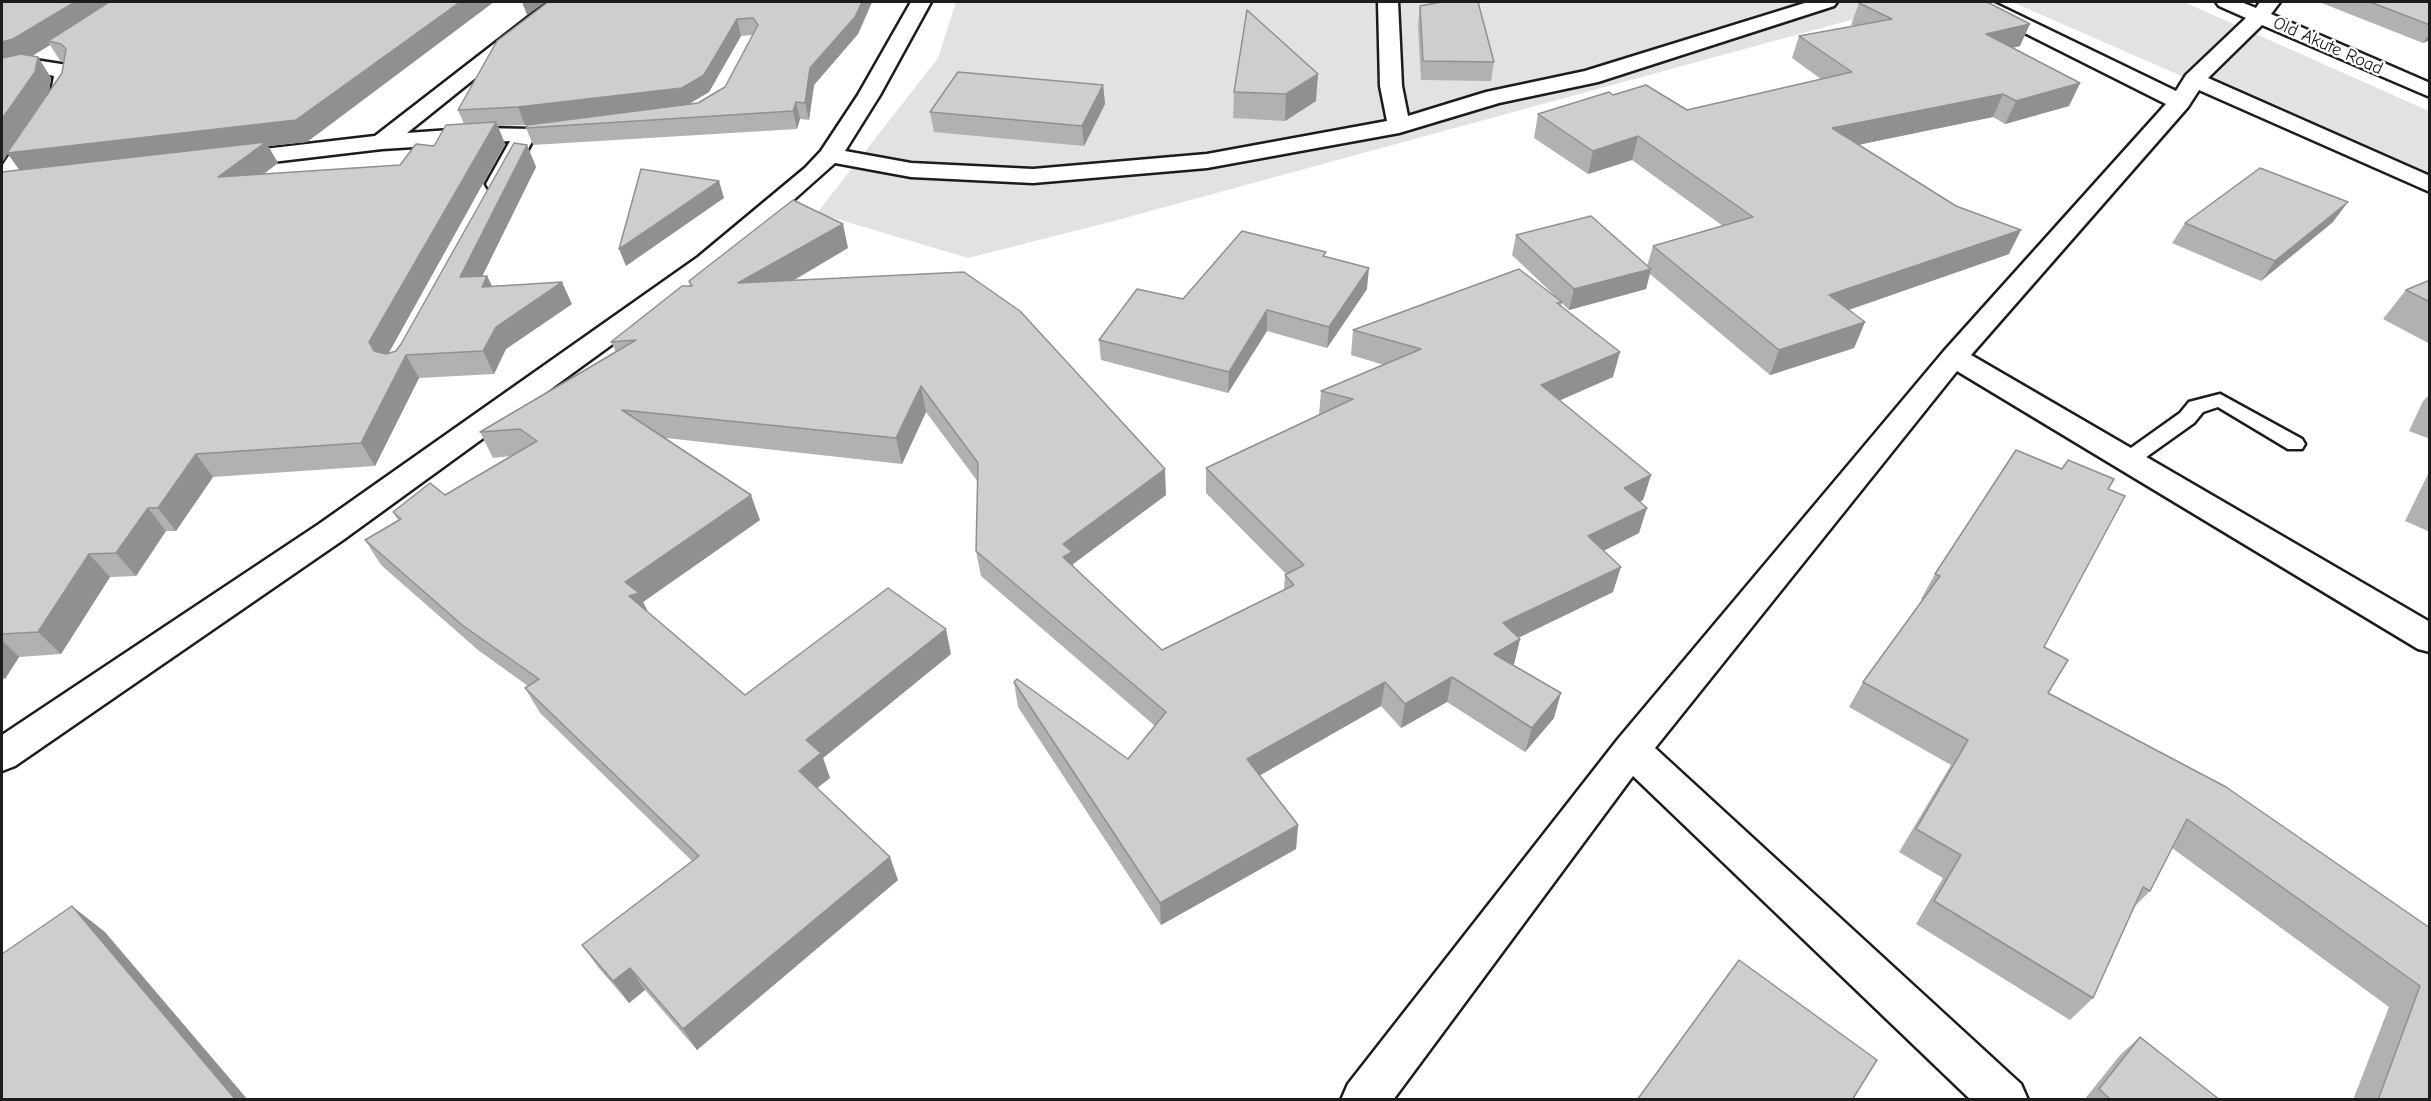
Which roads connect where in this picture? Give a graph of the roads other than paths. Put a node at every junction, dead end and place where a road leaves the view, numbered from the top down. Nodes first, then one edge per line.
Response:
1 (560, 2) edge
2 (921, 2) edge
3 (1388, 2) edge
4 (1827, 2) edge
5 (1978, 2) edge
6 (2226, 2) edge
7 (2265, 9) edge
8 (62, 48) edge
9 (35, 66) junction
10 (2, 73) edge
11 (2187, 91) junction
12 (2430, 91) edge
13 (1399, 126) junction
14 (381, 142) junction
15 (830, 155) junction
16 (203, 163) edge
17 (9, 183) edge
18 (2430, 185) edge
19 (486, 205) edge
20 (1954, 357) junction
21 (2295, 444) dead end
22 (2128, 460) junction
23 (2430, 639) edge
24 (1631, 750) junction
25 (2, 754) edge
26 (1364, 1100) edge
27 (2005, 1100) edge

1 - 14 street
2 - 15 street
3 - 13 street
4 - 13 street
5 - 11 street
6 - 7 street, Old Akute Road
7 - 11 street
7 - 12 street, Old Akute Road
8 - 9 street
9 - 10 street
9 - 17 street
11 - 18 street
11 - 20 street
13 - 15 street
14 - 16 street
14 - 19 street
15 - 25 street
20 - 22 street
20 - 24 street
21 - 22 lane
22 - 23 street
24 - 26 street
24 - 27 street

